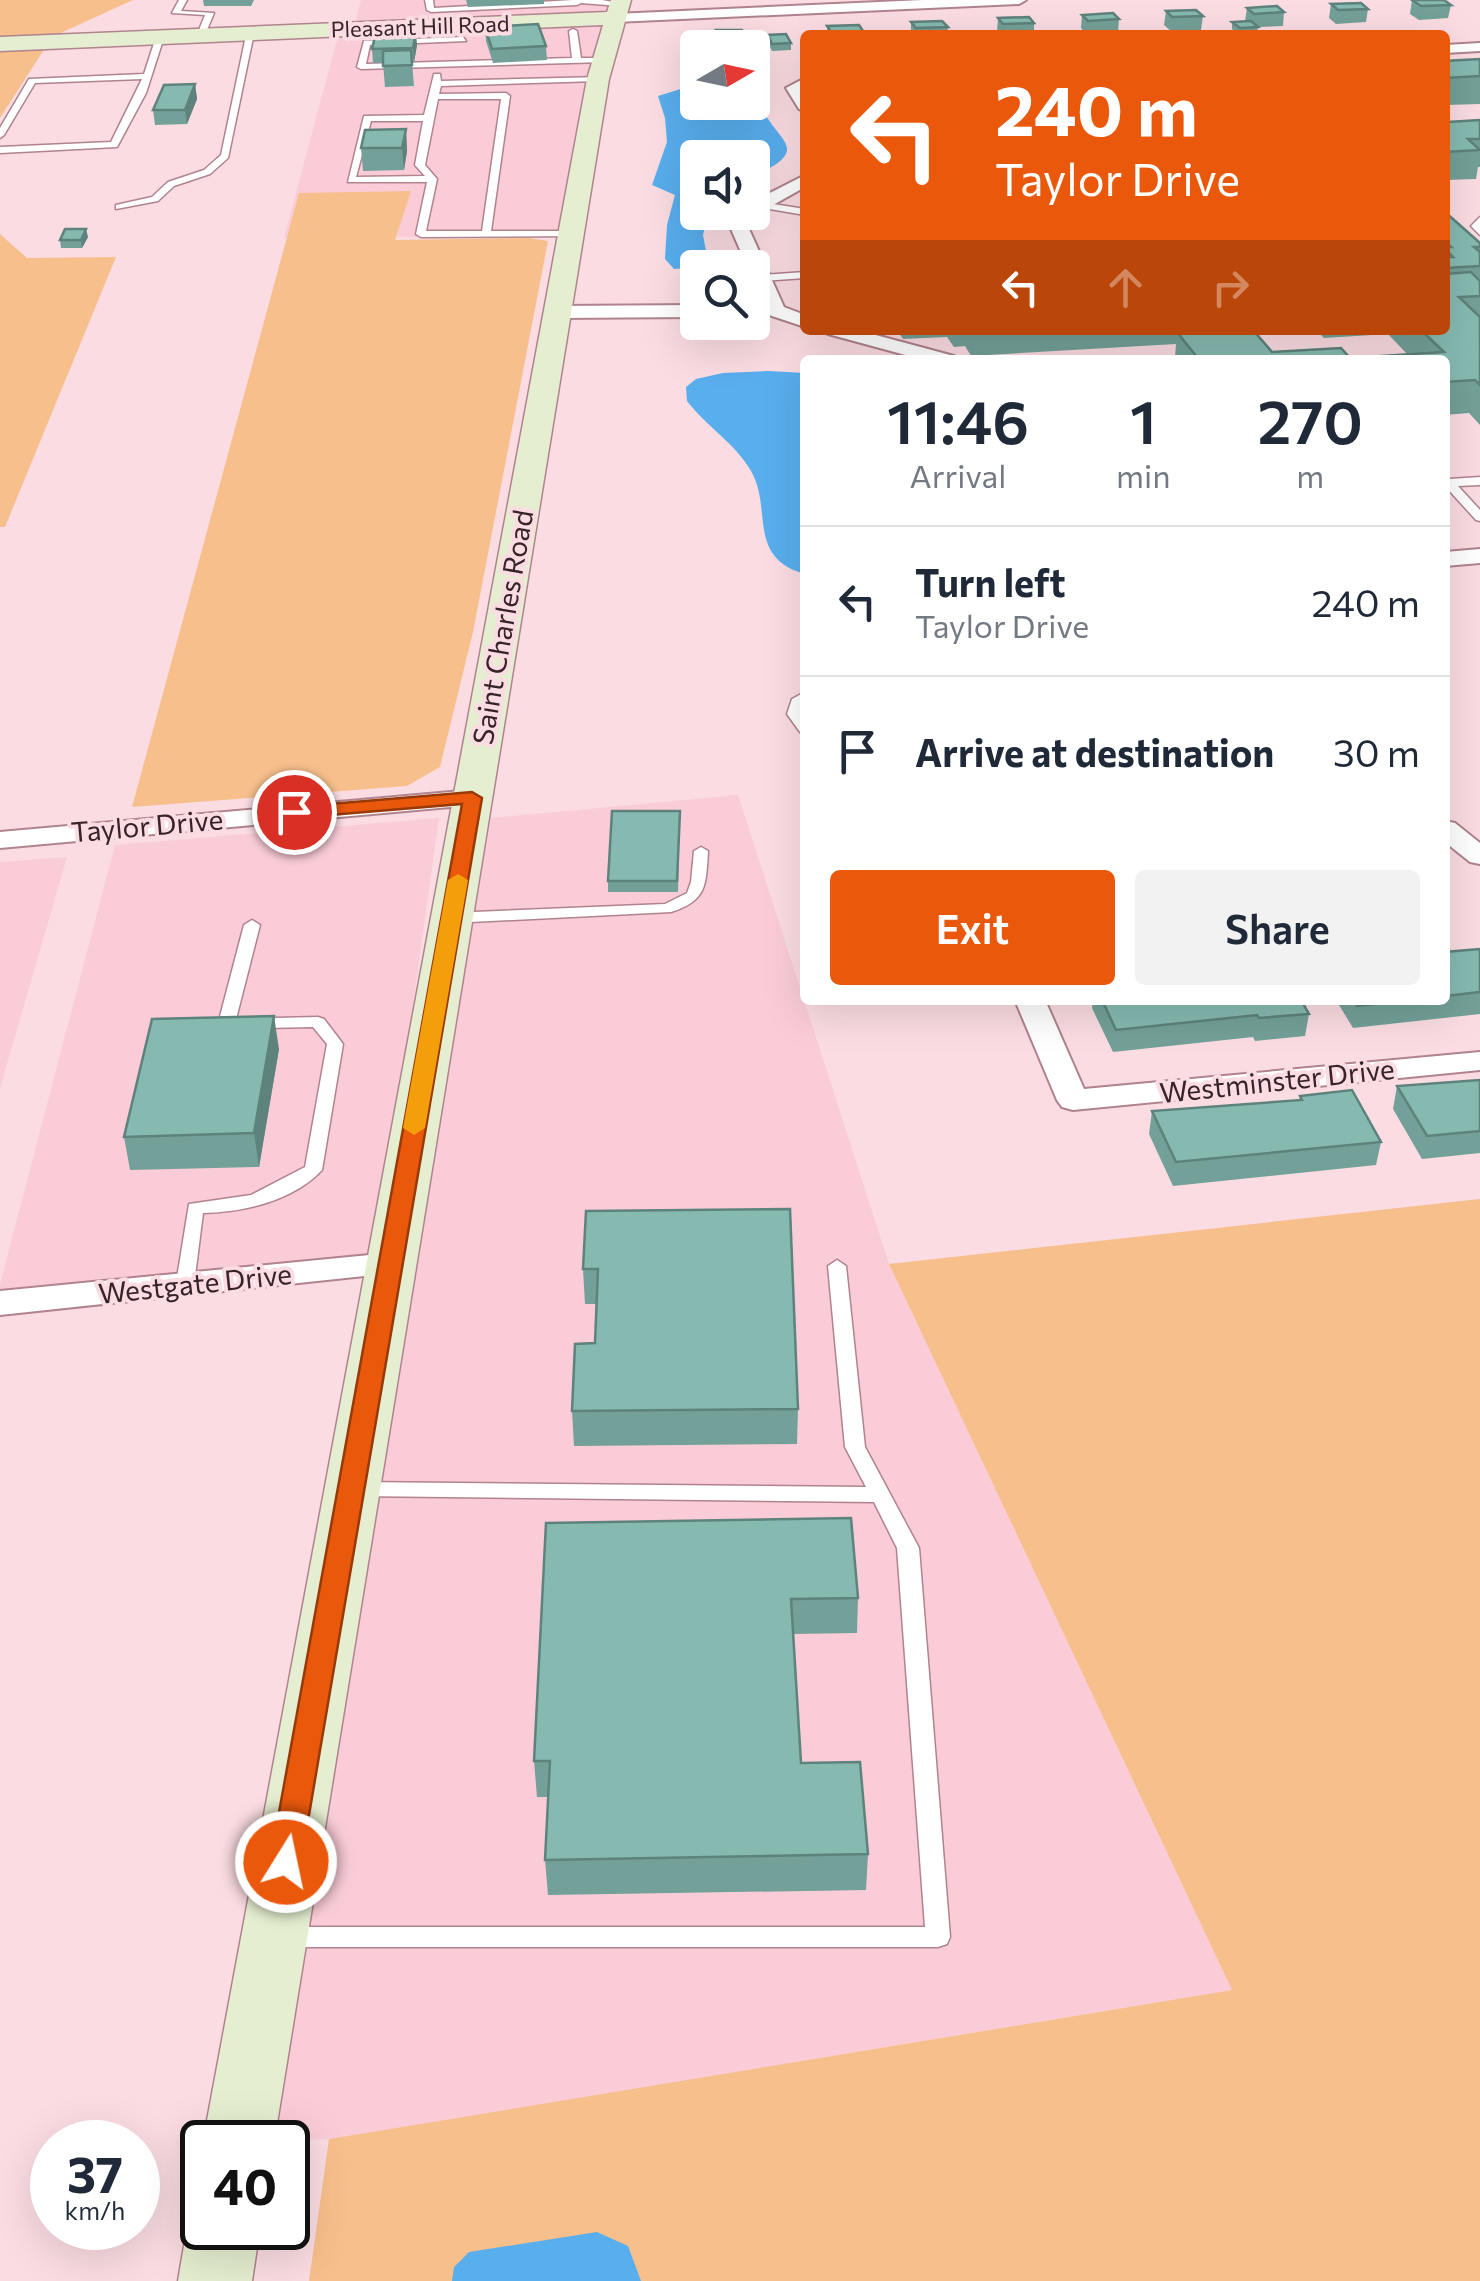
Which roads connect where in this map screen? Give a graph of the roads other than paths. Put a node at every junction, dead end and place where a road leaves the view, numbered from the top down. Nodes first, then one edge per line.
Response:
1 (183, 0) edge
2 (429, 0) edge
3 (1019, 0) edge
4 (577, 1) edge
5 (619, 7) edge
6 (482, 24) junction
7 (573, 31) dead end
8 (250, 33) junction
9 (201, 36) junction
10 (160, 37) junction
11 (463, 39) junction
12 (0, 44) edge
13 (451, 48) dead end
14 (1480, 48) edge
15 (1450, 49) edge
16 (444, 57) dead end
17 (577, 62) junction
18 (437, 66) junction
19 (601, 70) junction
20 (148, 76) junction
21 (437, 84) junction
22 (434, 97) junction
23 (428, 118) junction
24 (0, 135) edge
25 (0, 150) edge
26 (432, 179) junction
27 (800, 183) edge
28 (770, 199) edge
29 (120, 207) dead end
30 (770, 207) edge
31 (800, 211) edge
32 (1480, 220) edge
33 (1480, 232) edge
34 (486, 234) junction
35 (571, 234) junction
36 (800, 276) edge
37 (770, 283) edge
38 (566, 297) junction
39 (770, 302) edge
40 (680, 309) edge
41 (770, 311) edge
42 (776, 311) junction
43 (800, 320) edge
44 (854, 335) edge
45 (928, 355) edge
46 (1480, 480) edge
47 (1450, 483) edge
48 (1450, 484) edge
49 (1480, 517) edge
50 (1480, 556) edge
51 (1450, 559) edge
52 (800, 700) edge
53 (800, 722) edge
54 (472, 798) junction
55 (1450, 833) edge
56 (0, 840) edge
57 (701, 851) dead end
58 (1480, 856) edge
59 (451, 918) junction
60 (252, 924) dead end
61 (1032, 1005) edge
62 (1480, 1061) edge
63 (390, 1264) junction
64 (837, 1266) dead end
65 (186, 1284) junction
66 (0, 1303) edge
67 (351, 1490) junction
68 (880, 1495) junction
69 (272, 1937) junction
70 (242, 2120) edge
71 (220, 2250) edge
72 (215, 2281) edge

1 - 9 lane
2 - 4 lane
3 - 5 street, Pleasant Hill Road
4 - 5 lane
5 - 6 street, Pleasant Hill Road
5 - 19 street, Saint Charles Road
6 - 8 street, Pleasant Hill Road
6 - 11 lane
7 - 17 lane
8 - 9 street, Pleasant Hill Road
8 - 29 lane
9 - 10 street, Pleasant Hill Road
10 - 12 street, Pleasant Hill Road
10 - 20 lane
11 - 13 lane
11 - 18 lane
14 - 15 street
16 - 18 lane
17 - 18 lane
17 - 19 lane
18 - 21 lane
19 - 21 lane
19 - 35 street, Saint Charles Road
20 - 24 lane
20 - 25 lane
21 - 22 lane
22 - 23 lane
22 - 34 lane
23 - 26 lane
23 - 26 lane
26 - 34 lane
27 - 28 street
30 - 31 lane
32 - 33 lane
34 - 35 lane
35 - 38 street, Saint Charles Road
36 - 37 lane
38 - 40 street
38 - 54 street, Saint Charles Road
39 - 42 street
41 - 42 street
42 - 43 street
44 - 45 street
46 - 47 lane
48 - 49 lane
50 - 51 street
52 - 53 lane
54 - 56 street, Taylor Drive
54 - 59 street, Saint Charles Road
55 - 58 street
57 - 59 lane
59 - 63 street, Saint Charles Road
60 - 65 lane
61 - 62 street, Westminster Drive
63 - 65 street, Westgate Drive
63 - 67 street, Saint Charles Road
64 - 68 lane
65 - 66 street, Westgate Drive
67 - 68 lane
67 - 69 street, Saint Charles Road
68 - 69 lane
69 - 70 street, Saint Charles Road
71 - 72 street

